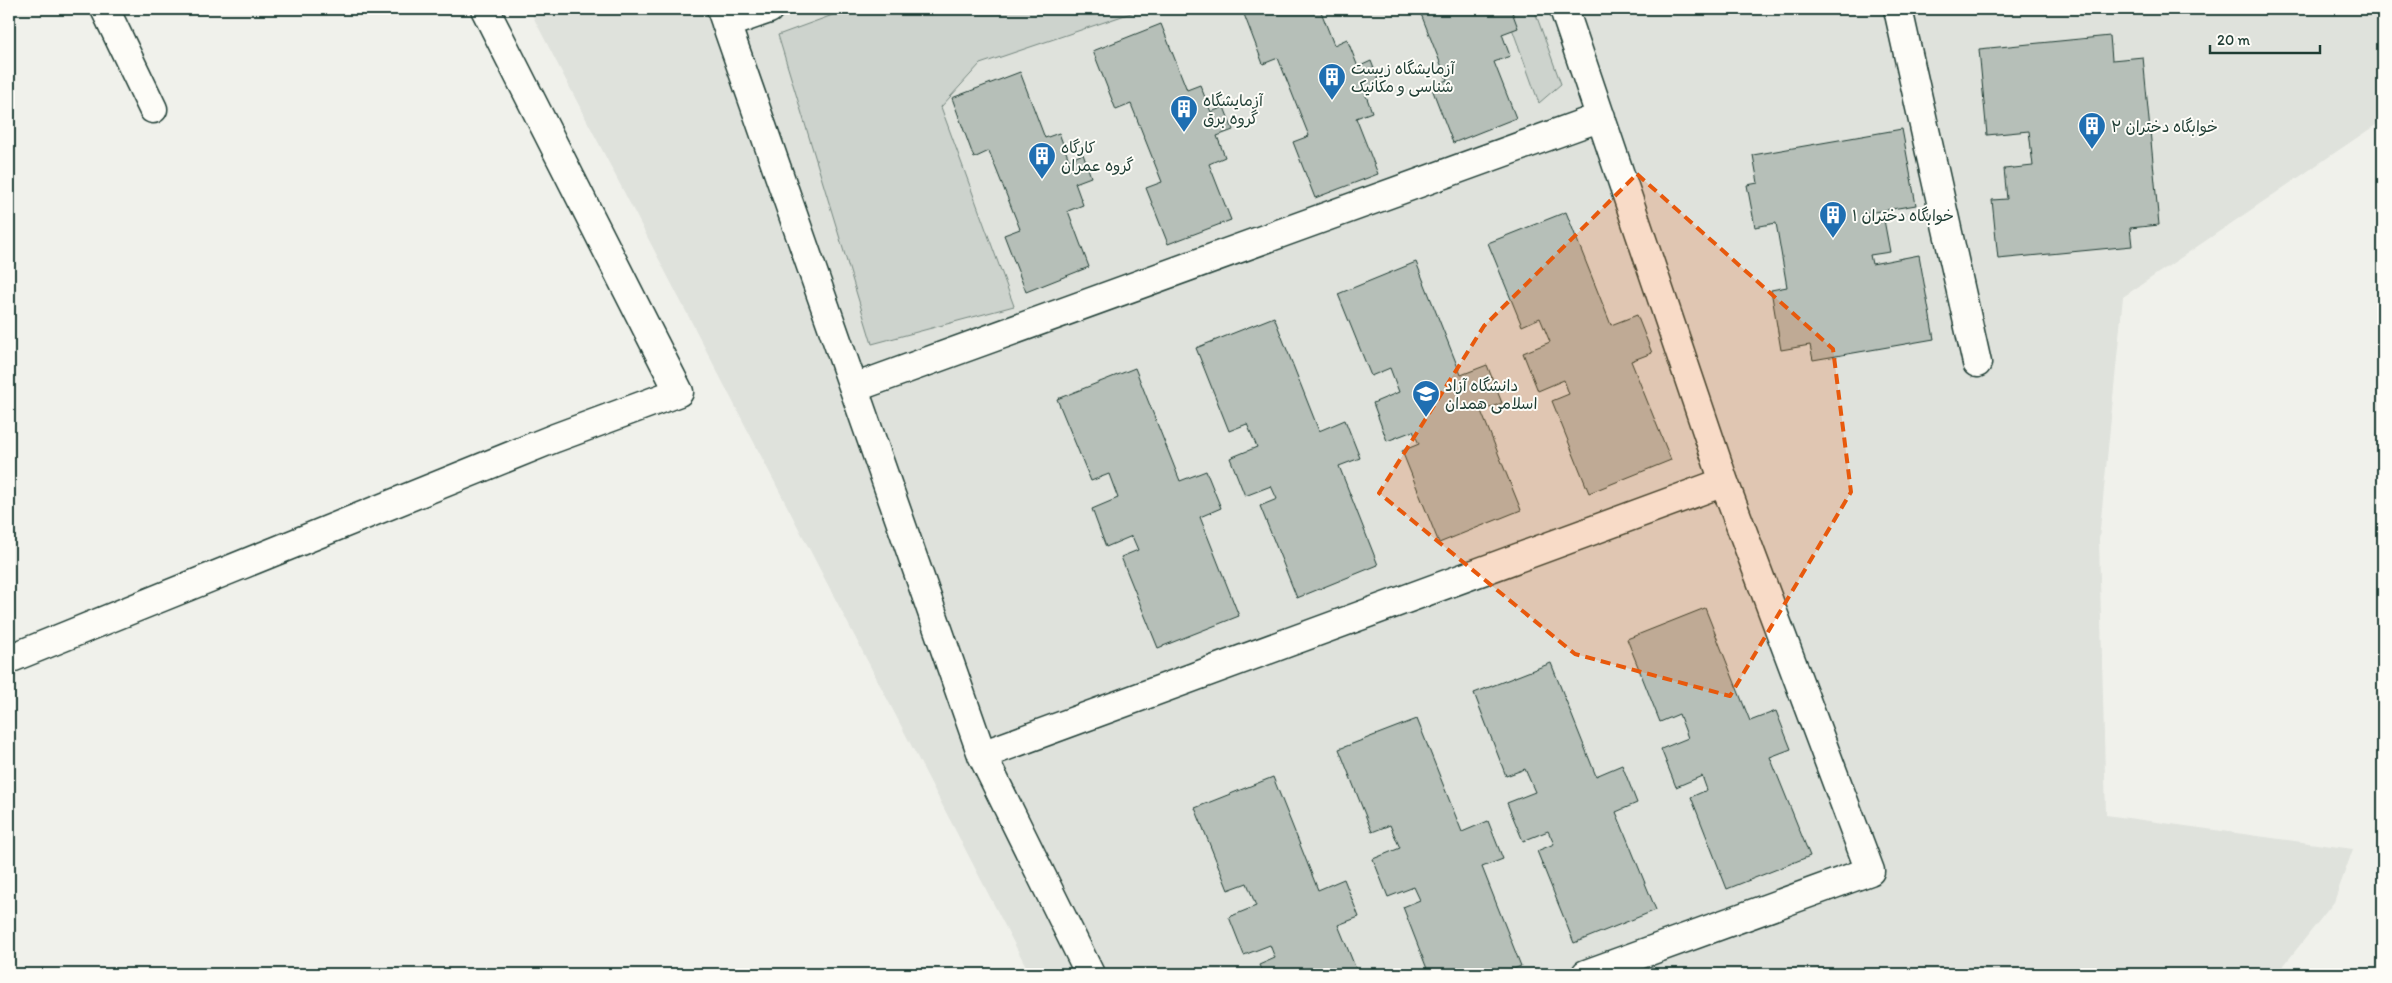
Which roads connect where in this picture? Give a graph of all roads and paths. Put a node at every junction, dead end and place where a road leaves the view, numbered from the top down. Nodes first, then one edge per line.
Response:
1 (105, 9) edge
2 (485, 9) edge
3 (770, 9) edge
4 (1564, 9) edge
5 (1898, 9) edge
6 (724, 17) edge
7 (153, 109) dead end
8 (1601, 117) junction
9 (1977, 363) dead end
10 (854, 388) junction
11 (1724, 482) junction
12 (9, 659) edge
13 (982, 755) junction
14 (1090, 974) edge
15 (1586, 974) edge

1 - 7 lane
2 - 12 lane
3 - 6 lane
4 - 8 lane
5 - 9 lane
6 - 10 lane
8 - 10 lane
8 - 11 lane
10 - 13 lane
11 - 13 lane
11 - 15 lane
13 - 14 lane

